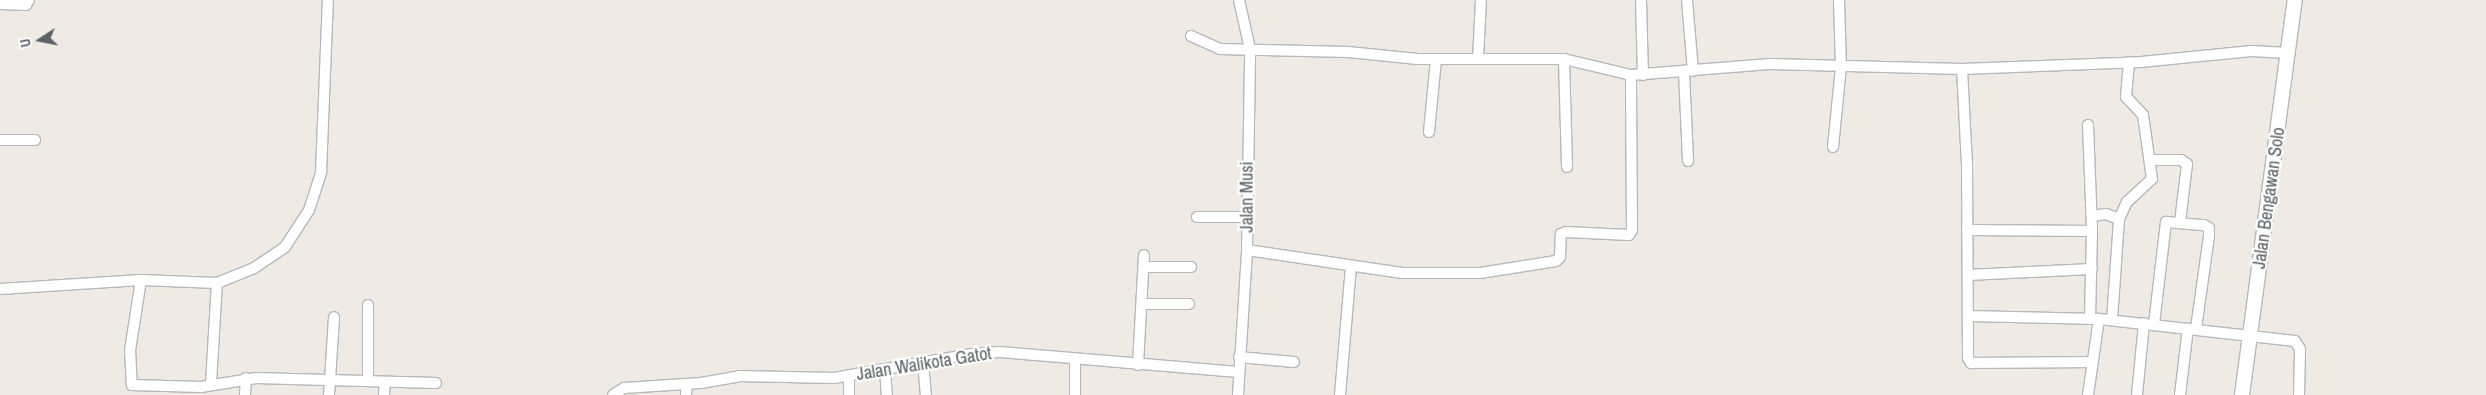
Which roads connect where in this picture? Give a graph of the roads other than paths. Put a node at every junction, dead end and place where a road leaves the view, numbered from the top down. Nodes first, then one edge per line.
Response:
1 (29, 0) edge
2 (328, 0) edge
3 (1239, 0) edge
4 (1481, 0) edge
5 (1641, 0) edge
6 (1687, 0) edge
7 (1839, 0) edge
8 (2295, 0) edge
9 (0, 4) edge
10 (1191, 36) dead end
11 (1250, 49) junction
12 (2289, 53) junction
13 (1436, 59) junction
14 (1478, 59) junction
15 (1564, 59) junction
16 (2129, 62) junction
17 (1841, 67) junction
18 (1962, 68) junction
19 (1689, 71) junction
20 (1631, 75) junction
21 (1643, 75) junction
22 (2088, 125) dead end
23 (1430, 132) dead end
24 (0, 140) edge
25 (35, 140) dead end
26 (1833, 147) dead end
27 (2150, 160) junction
28 (1688, 161) dead end
29 (1566, 167) dead end
30 (2092, 216) junction
31 (1197, 217) dead end
32 (1246, 217) junction
33 (2119, 219) junction
34 (2180, 222) junction
35 (1967, 230) junction
36 (2092, 231) junction
37 (1247, 250) junction
38 (1144, 255) dead end
39 (1144, 267) junction
40 (1190, 267) dead end
41 (1351, 267) junction
42 (2092, 269) junction
43 (1968, 275) junction
44 (142, 280) junction
45 (217, 283) junction
46 (0, 289) edge
47 (1142, 304) junction
48 (1189, 304) dead end
49 (368, 305) dead end
50 (1968, 316) junction
51 (334, 317) dead end
52 (2095, 319) junction
53 (2112, 320) junction
54 (2149, 324) junction
55 (2192, 329) junction
56 (2250, 336) junction
57 (1238, 358) junction
58 (1075, 359) junction
59 (923, 362) junction
60 (1294, 362) dead end
61 (2092, 362) junction
62 (1138, 365) junction
63 (885, 369) junction
64 (1238, 372) junction
65 (849, 375) junction
66 (246, 378) junction
67 (329, 380) junction
68 (368, 381) junction
69 (386, 382) junction
70 (211, 383) junction
71 (436, 383) dead end
72 (686, 390) edge
73 (245, 395) edge
74 (329, 395) edge
75 (384, 395) edge
76 (613, 395) edge
77 (849, 395) edge
78 (887, 395) edge
79 (926, 395) edge
80 (1075, 395) edge
81 (1238, 395) edge
82 (1340, 395) edge
83 (2088, 395) edge
84 (2137, 395) edge
85 (2180, 395) edge
86 (2242, 395) edge
87 (2299, 395) edge

1 - 9 street
2 - 45 street
3 - 11 street, Jalan Musi
4 - 14 street
5 - 21 street
6 - 19 street
7 - 17 street
8 - 12 main road, Jalan Bengawan Solo
10 - 11 street
11 - 13 street
11 - 32 street, Jalan Musi
12 - 16 street
12 - 56 main road, Jalan Bengawan Solo
13 - 14 street
13 - 23 street
14 - 15 street
15 - 20 street
15 - 29 street
16 - 18 street
16 - 27 street
17 - 18 street
17 - 19 street
17 - 26 street
18 - 35 street
19 - 21 street
19 - 28 street
20 - 21 street
20 - 41 street
22 - 30 street
24 - 25 street
27 - 33 street
27 - 34 street
30 - 33 street
30 - 36 street
31 - 32 street
32 - 37 street, Jalan Musi
33 - 53 street
34 - 54 street
34 - 55 street
35 - 36 street
35 - 43 street
36 - 42 street
37 - 41 street
37 - 57 street, Jalan Musi
38 - 39 street
39 - 40 street
39 - 47 street
41 - 82 street
42 - 43 street
42 - 52 street
43 - 50 street
44 - 45 street
44 - 46 street
44 - 70 street
45 - 70 street
47 - 48 street
47 - 62 street
49 - 68 street
50 - 52 street
50 - 61 street
51 - 67 street
52 - 53 street
52 - 61 street
53 - 54 street
54 - 55 street
54 - 84 street
55 - 56 street
55 - 85 street
56 - 86 main road, Jalan Bengawan Solo
56 - 87 street
57 - 60 street
57 - 64 street, Jalan Musi
58 - 59 street, Jalan Walikota Gatot
58 - 62 street, Jalan Walikota Gatot
58 - 80 street
59 - 63 street, Jalan Walikota Gatot
59 - 79 street
61 - 83 street
62 - 64 street, Jalan Walikota Gatot
63 - 65 street, Jalan Walikota Gatot
63 - 78 street
64 - 81 street, Jalan Musi
65 - 72 street, Jalan Walikota Gatot
65 - 77 street
66 - 67 street
66 - 70 street
66 - 73 street
67 - 68 street
67 - 74 street
68 - 69 street
69 - 71 street
69 - 75 street
72 - 76 street, Jalan Walikota Gatot

